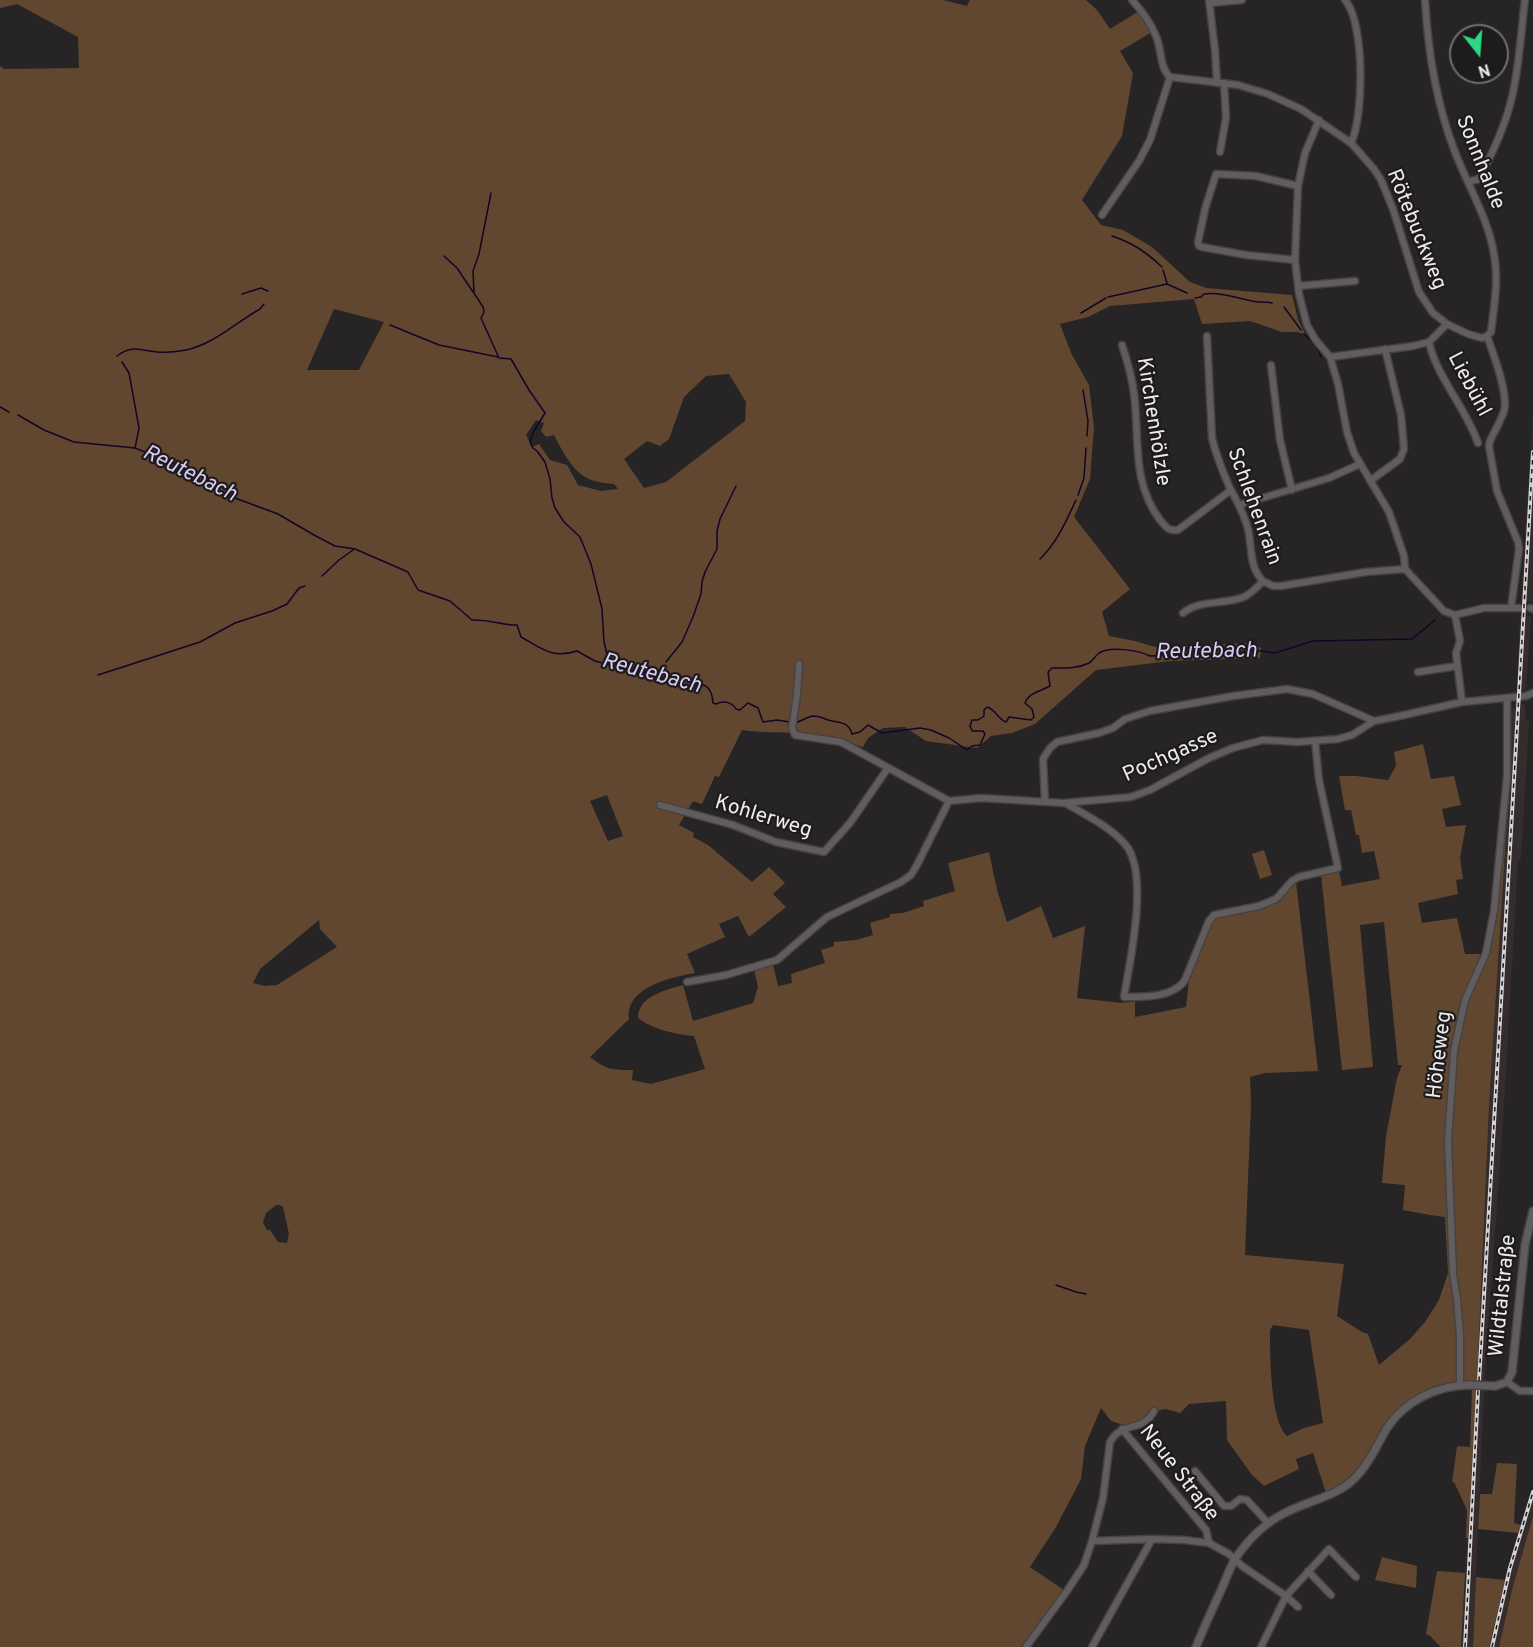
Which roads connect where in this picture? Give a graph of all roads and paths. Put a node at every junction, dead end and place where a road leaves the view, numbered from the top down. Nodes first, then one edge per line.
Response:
1 (1132, 0) edge
2 (1242, 0) edge
3 (1346, 0) edge
4 (1425, 0) edge
5 (1525, 0) edge
6 (1210, 1) edge
7 (1170, 77) junction
8 (1221, 83) junction
9 (1319, 120) junction
10 (1351, 143) junction
11 (1220, 152) dead end
12 (1468, 182) junction
13 (1298, 186) junction
14 (1102, 215) dead end
15 (1295, 260) junction
16 (1355, 281) dead end
17 (1298, 286) junction
18 (1447, 324) junction
19 (1207, 336) dead end
20 (1487, 336) junction
21 (1429, 342) junction
22 (1122, 345) dead end
23 (1385, 349) junction
24 (1330, 357) junction
25 (1271, 364) dead end
26 (1478, 443) dead end
27 (1360, 464) junction
28 (1370, 481) junction
29 (1231, 490) junction
30 (1292, 490) junction
31 (1239, 505) junction
32 (1405, 568) junction
33 (1263, 581) junction
34 (1511, 608) junction
35 (1519, 608) dead end
36 (1183, 613) dead end
37 (1455, 615) junction
38 (799, 664) dead end
39 (1457, 666) junction
40 (1418, 672) dead end
41 (1533, 693) edge
42 (1507, 698) junction
43 (1462, 702) junction
44 (1374, 721) junction
45 (1315, 741) junction
46 (888, 768) junction
47 (949, 801) junction
48 (1045, 801) junction
49 (1064, 802) junction
50 (660, 805) dead end
51 (687, 982) dead end
52 (1533, 1211) edge
53 (1507, 1382) junction
54 (1460, 1386) junction
55 (1533, 1391) edge
56 (1154, 1411) dead end
57 (1122, 1429) junction
58 (1195, 1471) dead end
59 (1269, 1522) junction
60 (1152, 1539) junction
61 (1092, 1541) junction
62 (1209, 1543) junction
63 (1235, 1559) junction
64 (1307, 1572) junction
65 (1356, 1577) dead end
66 (1331, 1595) dead end
67 (1286, 1596) junction
68 (1298, 1607) dead end
69 (1198, 1646) edge
70 (1026, 1647) edge
71 (1092, 1647) edge
72 (1261, 1647) edge

1 - 7 street
2 - 6 street
3 - 10 street
4 - 12 street, Sonnhalde
5 - 12 street
6 - 8 street
7 - 8 street, Rötebuckweg
7 - 14 street
8 - 9 street, Rötebuckweg
8 - 11 street
9 - 10 street, Rötebuckweg
9 - 13 street
10 - 18 street, Rötebuckweg
12 - 20 street, Sonnhalde
13 - 15 street
13 - 15 street
15 - 17 street
16 - 17 street
17 - 24 street
18 - 20 street, Rötebuckweg
18 - 21 street, Liebühl
19 - 29 street, Schlehenrain
20 - 34 street
21 - 23 street, Liebühl
21 - 26 street, Liebühl
22 - 29 street, Kirchenhölzle
23 - 24 street, Liebühl
23 - 28 street
24 - 27 street
25 - 30 street
27 - 28 street
27 - 30 street
28 - 32 street
29 - 31 street, Schlehenrain
30 - 31 street
31 - 33 street, Schlehenrain
32 - 33 street
32 - 37 street
33 - 36 street
34 - 35 street
34 - 37 street
37 - 39 street
38 - 46 street
39 - 40 street
39 - 43 street
41 - 42 street, Pochgasse
42 - 43 street, Pochgasse
42 - 54 street, Höheweg
43 - 44 street, Pochgasse
44 - 45 street, Pochgasse
44 - 48 street
45 - 49 street, Pochgasse
45 - 49 street
46 - 47 street
46 - 50 street, Kohlerweg
47 - 48 street, Pochgasse
47 - 51 street
48 - 49 street, Pochgasse
52 - 53 street, Wildtalstraße
53 - 54 street, Wildtalstraße, bridge
53 - 55 street
54 - 59 street, Wildtalstraße
56 - 57 street, Neue Straße
57 - 61 street
57 - 62 street, Neue Straße
58 - 59 street
59 - 63 street, Wildtalstraße
60 - 61 street
60 - 62 street
60 - 71 street
61 - 70 street
62 - 63 street
63 - 67 street
63 - 69 street, Wildtalstraße
64 - 65 street
64 - 66 street
64 - 67 street
67 - 68 street
67 - 72 street

